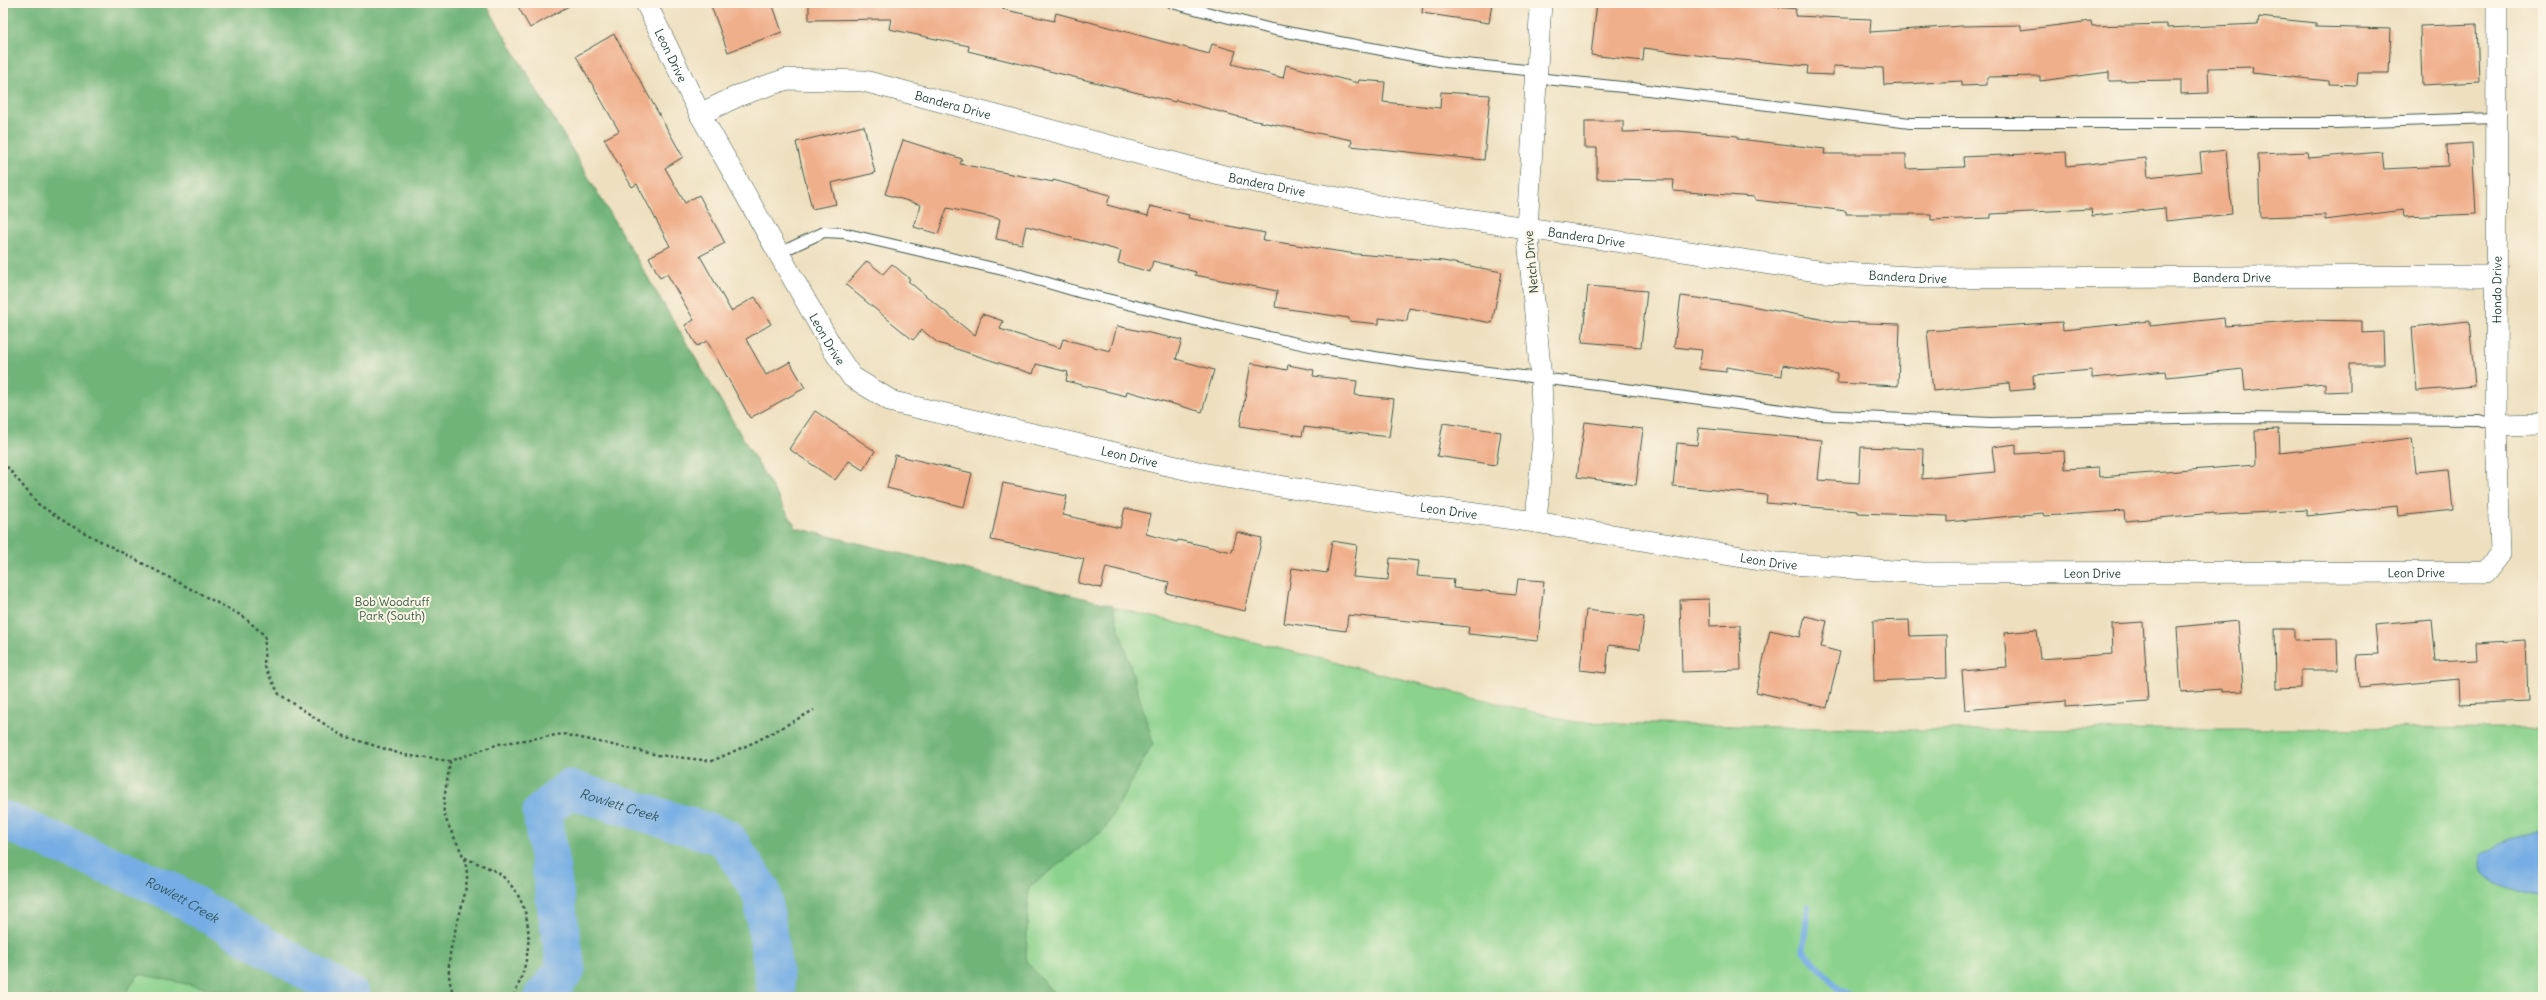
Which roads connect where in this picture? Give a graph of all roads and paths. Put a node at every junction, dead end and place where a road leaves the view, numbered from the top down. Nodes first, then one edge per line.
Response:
1 (646, 3) edge
2 (1172, 3) edge
3 (1540, 3) edge
4 (2496, 3) edge
5 (1536, 75) junction
6 (700, 114) junction
7 (2496, 118) junction
8 (1527, 227) junction
9 (779, 253) junction
10 (2495, 276) junction
11 (1541, 378) junction
12 (2543, 424) edge
13 (2496, 425) junction
14 (3, 462) edge
15 (1536, 522) junction
16 (2486, 572) joint
17 (814, 710) dead end
18 (450, 762) junction
19 (465, 858) junction
20 (455, 997) edge
21 (513, 997) edge

1 - 6 street, Leon Drive
2 - 5 lane
3 - 5 street, Netch Drive
4 - 7 street, Hondo Drive
5 - 7 lane
5 - 8 street, Netch Drive
6 - 8 street, Bandera Drive
6 - 9 street, Leon Drive
7 - 10 street, Hondo Drive
8 - 10 street, Bandera Drive
8 - 11 street, Netch Drive
9 - 11 lane
9 - 15 street, Leon Drive
10 - 13 street, Hondo Drive
11 - 13 lane
11 - 15 street, Netch Drive
12 - 13 street
13 - 16 street, Hondo Drive
14 - 18 path
15 - 16 street, Leon Drive
17 - 18 path
18 - 19 path
19 - 20 path
19 - 21 path

